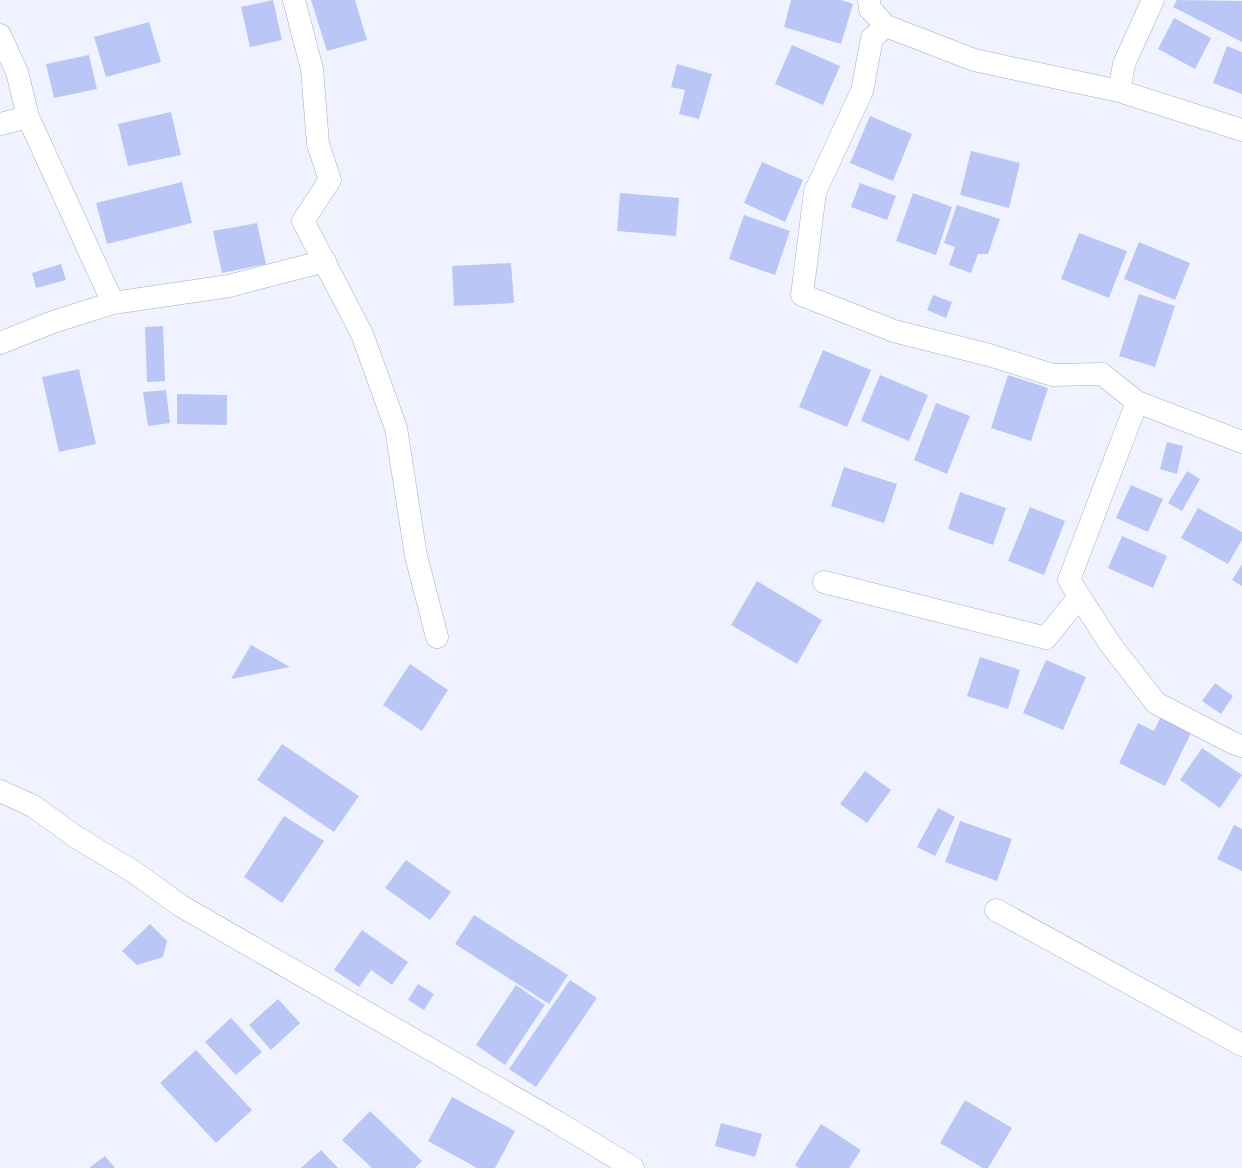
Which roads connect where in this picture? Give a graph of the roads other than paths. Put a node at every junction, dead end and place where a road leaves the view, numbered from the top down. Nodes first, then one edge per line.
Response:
1 (294, 0) edge
2 (869, 0) edge
3 (1153, 0) edge
4 (886, 26) junction
5 (0, 35) edge
6 (1119, 91) junction
7 (28, 117) junction
8 (0, 124) edge
9 (1242, 130) edge
10 (325, 261) junction
11 (113, 303) junction
12 (0, 343) edge
13 (1137, 402) junction
14 (1242, 442) edge
15 (824, 582) dead end
16 (1079, 597) junction
17 (437, 637) dead end
18 (1242, 746) edge
19 (0, 791) edge
20 (996, 910) dead end
21 (1242, 1045) edge
22 (632, 1168) edge

1 - 10 street
2 - 4 street
3 - 6 street
4 - 6 street
4 - 13 street
5 - 7 street
6 - 9 street
7 - 8 street
7 - 11 street
10 - 11 street
10 - 17 street
11 - 12 street
13 - 14 street
13 - 16 street
15 - 16 street
16 - 18 street
19 - 22 street
20 - 21 street

